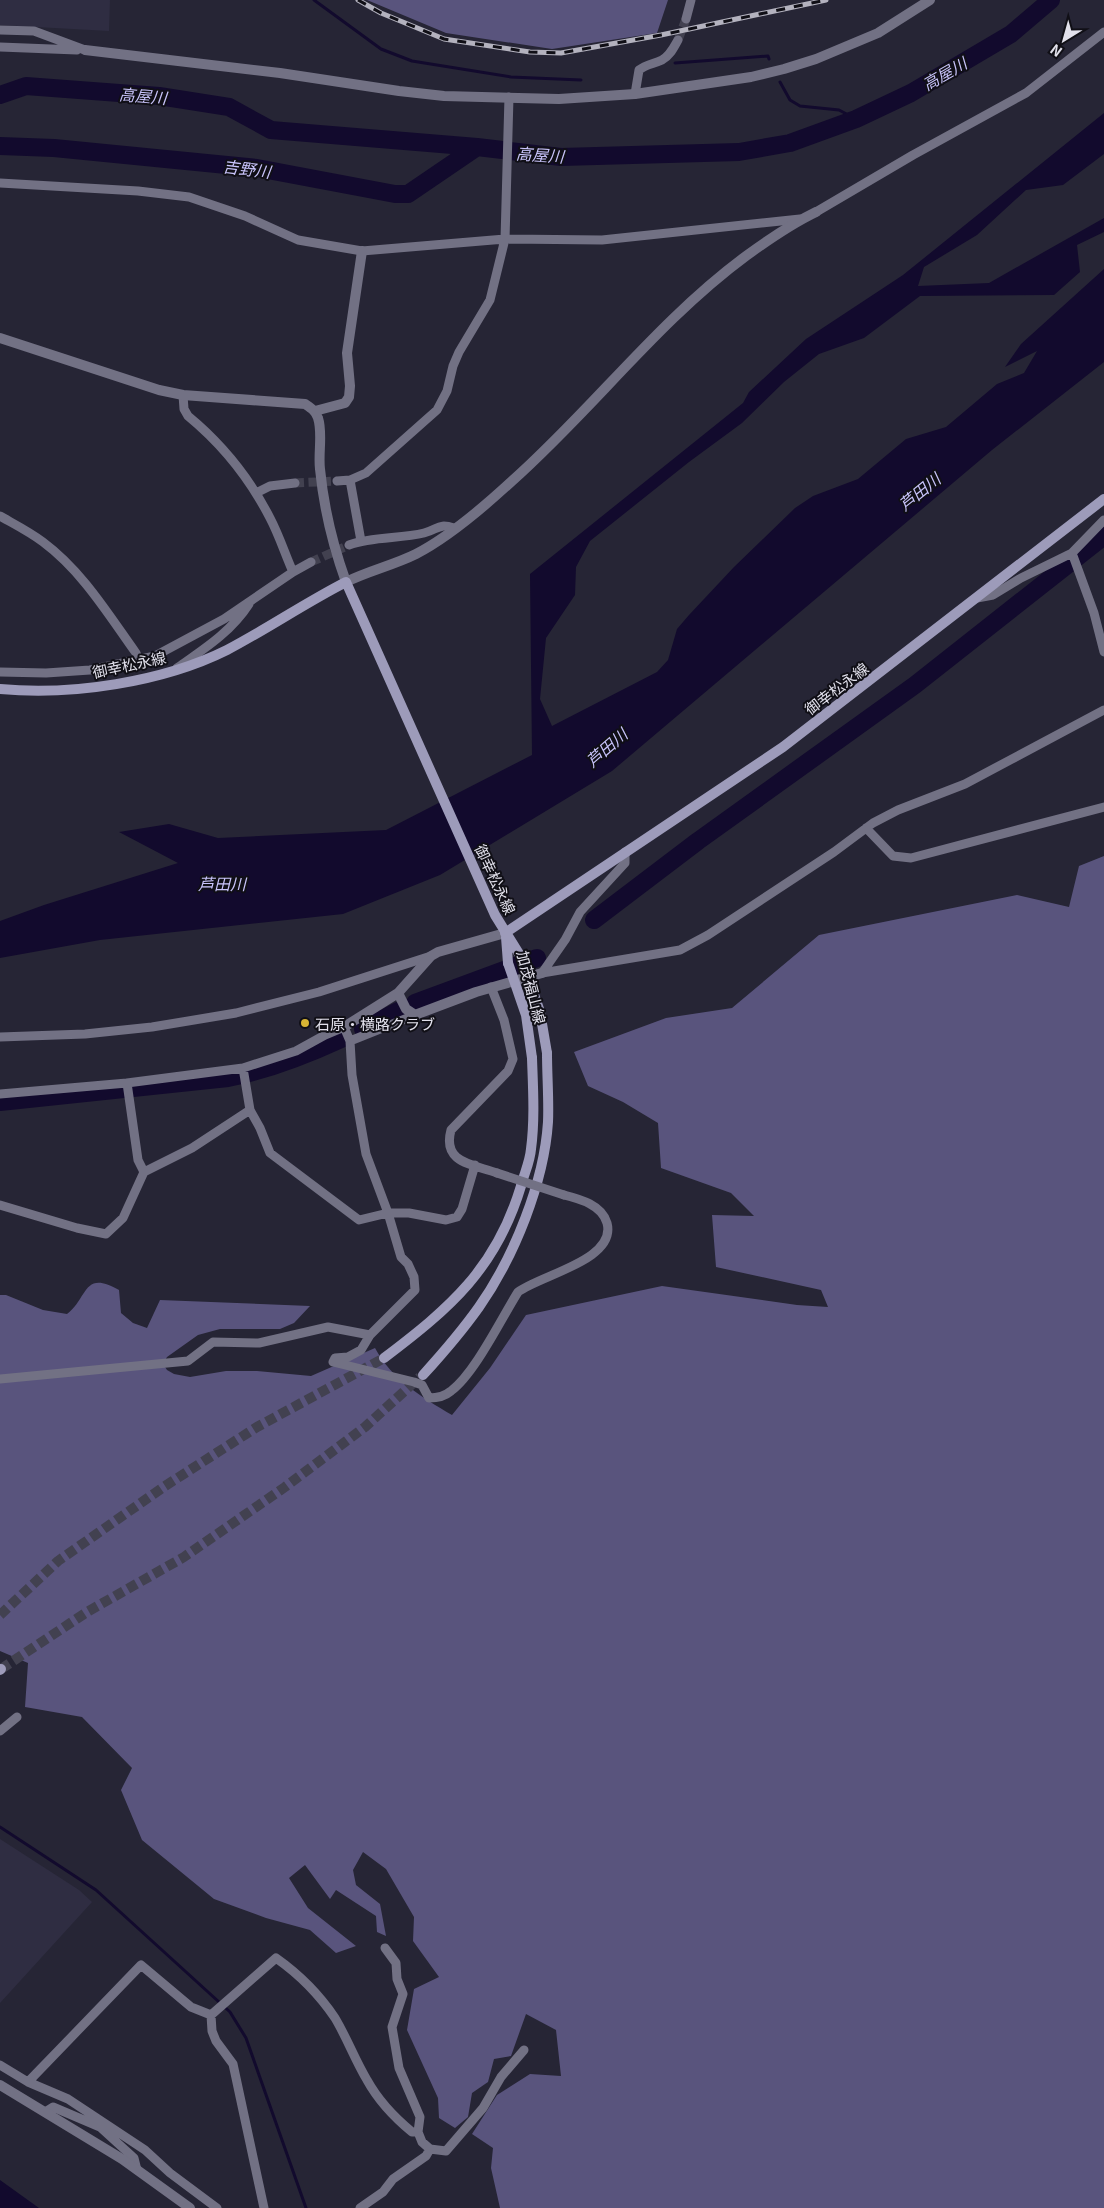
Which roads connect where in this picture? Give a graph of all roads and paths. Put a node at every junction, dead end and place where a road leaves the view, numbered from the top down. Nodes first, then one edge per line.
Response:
1 (691, 0) edge
2 (930, 0) edge
3 (686, 19) tunnel mouth
4 (0, 30) edge
5 (1104, 32) edge
6 (678, 40) tunnel mouth
7 (0, 47) edge
8 (85, 50) junction
9 (635, 94) junction
10 (509, 97) junction
11 (0, 183) edge
12 (816, 212) joint
13 (801, 219) junction
14 (505, 237) junction
15 (362, 251) junction
16 (0, 338) edge
17 (183, 395) junction
18 (315, 411) junction
19 (350, 480) junction
20 (337, 481) tunnel mouth
21 (295, 483) tunnel mouth
22 (256, 492) junction
23 (1104, 498) edge
24 (0, 516) edge
25 (1104, 520) edge
26 (454, 528) junction
27 (361, 541) junction
28 (349, 545) tunnel mouth
29 (1074, 558) junction
30 (311, 562) tunnel mouth
31 (293, 572) junction
32 (346, 582) junction
33 (977, 598) junction
34 (252, 600) junction
35 (1104, 652) edge
36 (139, 661) junction
37 (173, 670) junction
38 (0, 672) edge
39 (0, 689) edge
40 (1104, 710) edge
41 (1104, 807) edge
42 (866, 828) junction
43 (625, 852) junction
44 (505, 934) junction
45 (431, 956) junction
46 (542, 973) junction
47 (491, 987) junction
48 (398, 993) junction
49 (415, 1014) junction
50 (344, 1027) junction
51 (0, 1037) edge
52 (350, 1041) junction
53 (244, 1073) junction
54 (127, 1083) junction
55 (0, 1094) edge
56 (250, 1110) junction
57 (475, 1165) junction
58 (144, 1172) junction
59 (0, 1205) edge
60 (388, 1213) junction
61 (370, 1335) junction
62 (384, 1358) tunnel mouth
63 (423, 1375) tunnel mouth
64 (0, 1380) edge
65 (17, 1717) dead end
66 (0, 1731) edge
67 (385, 1948) dead end
68 (214, 2012) junction
69 (524, 2050) dead end
70 (0, 2065) edge
71 (28, 2082) junction
72 (0, 2084) edge
73 (45, 2112) junction
74 (101, 2125) junction
75 (418, 2132) junction
76 (430, 2150) junction
77 (137, 2170) junction
78 (190, 2208) edge
79 (217, 2208) edge
80 (264, 2208) edge
81 (360, 2208) edge

1 - 3 street
2 - 9 street
4 - 8 street
5 - 12 street
6 - 9 street
7 - 8 street
8 - 10 street
9 - 10 street
10 - 14 street
11 - 15 street
12 - 13 street
13 - 14 street
13 - 26 street
14 - 15 street
14 - 19 street
15 - 18 street
16 - 17 street
17 - 18 street
17 - 22 street
18 - 32 street
19 - 20 street
19 - 27 street
21 - 22 street
22 - 31 street
23 - 33 main road, 御幸松永線
24 - 36 street
25 - 29 street
26 - 27 street
26 - 32 street
27 - 28 street
29 - 33 street
29 - 35 street
30 - 31 street
31 - 34 street
32 - 37 main road, 御幸松永線
32 - 44 main road, 御幸松永線
33 - 43 main road, 御幸松永線
34 - 36 street
34 - 37 street
36 - 38 street
37 - 39 main road, 御幸松永線
40 - 42 street
41 - 42 street
42 - 46 street
43 - 44 main road, 御幸松永線
43 - 46 street
44 - 45 street
44 - 62 main road, 加茂福山線, bridge
44 - 63 main road, 加茂福山線, bridge
45 - 48 street
45 - 51 street
46 - 47 street
47 - 49 street
47 - 57 street
48 - 49 street
48 - 50 street
49 - 52 street
50 - 52 street
50 - 53 street
52 - 60 street
53 - 54 street
53 - 56 street
54 - 55 street
54 - 58 street
56 - 58 street
56 - 60 street
57 - 60 street
57 - 61 street, bridge
58 - 59 street
60 - 61 street
61 - 64 street
65 - 66 street
67 - 75 street
68 - 71 street
68 - 75 street
68 - 80 street
69 - 76 street
70 - 71 street
71 - 74 street
72 - 73 street
73 - 74 street
73 - 77 street
74 - 77 street
74 - 79 street
75 - 76 street
76 - 81 street
77 - 78 street

